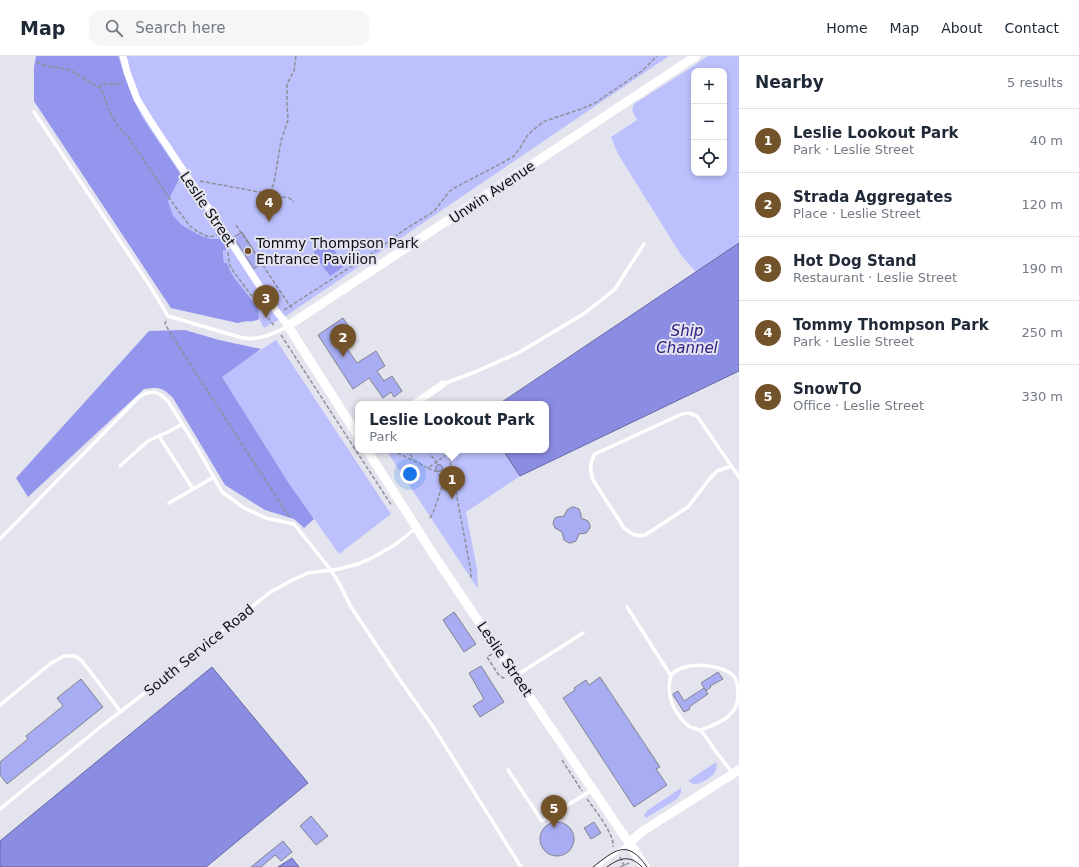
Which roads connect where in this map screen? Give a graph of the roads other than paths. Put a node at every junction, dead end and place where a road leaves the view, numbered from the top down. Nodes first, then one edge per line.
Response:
1 (123, 56) edge
2 (696, 56) edge
3 (34, 112) dead end
4 (644, 244) dead end
5 (288, 326) junction
6 (443, 384) joint
7 (418, 401) edge
8 (182, 424) junction
9 (355, 431) edge
10 (159, 436) junction
11 (369, 453) edge
12 (120, 466) dead end
13 (732, 466) junction
14 (214, 477) junction
15 (739, 477) edge
16 (193, 489) junction
17 (169, 503) dead end
18 (417, 528) junction
19 (0, 539) edge
20 (330, 569) junction
21 (627, 607) dead end
22 (583, 633) dead end
23 (511, 676) junction
24 (671, 676) junction
25 (0, 705) edge
26 (121, 712) junction
27 (701, 730) junction
28 (508, 770) dead end
29 (736, 772) edge
30 (593, 789) junction
31 (0, 809) edge
32 (629, 842) junction
33 (521, 867) edge
34 (597, 867) edge
35 (645, 867) edge

1 - 5 street, Leslie Street
2 - 5 street, Unwin Avenue
3 - 5 lane
4 - 6 lane
5 - 9 street, Leslie Street
6 - 7 street
8 - 10 lane
8 - 14 lane
8 - 19 lane
10 - 12 lane
10 - 16 lane
11 - 18 street, Leslie Street
13 - 13 lane
13 - 15 lane
14 - 16 lane
14 - 20 lane
16 - 17 lane
18 - 20 lane, South Service Road
18 - 23 street, Leslie Street
20 - 26 lane, South Service Road
20 - 33 lane
21 - 24 lane
22 - 23 lane
23 - 30 street, Leslie Street
24 - 27 lane
24 - 27 lane
25 - 26 lane
26 - 31 lane, South Service Road
27 - 29 lane
28 - 30 lane
29 - 32 street
30 - 32 street, Leslie Street
32 - 34 lane
32 - 35 main road, Leslie Street

